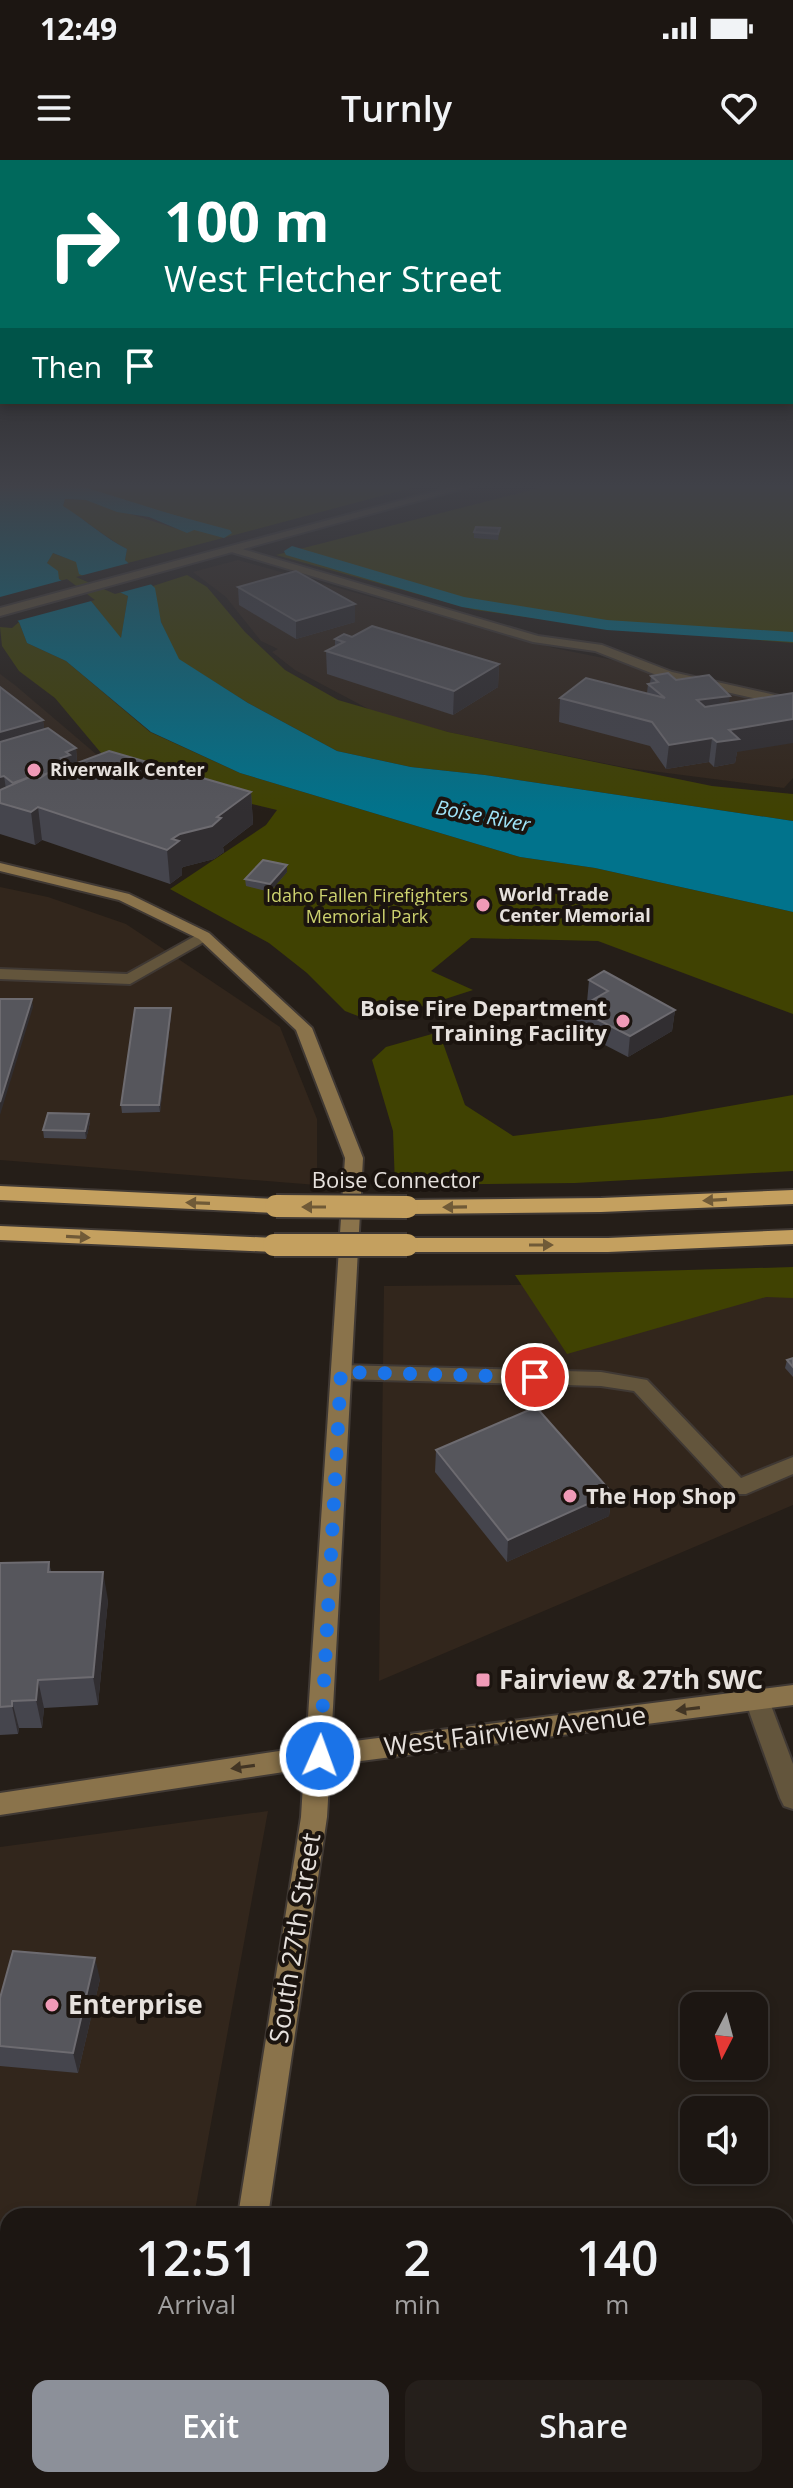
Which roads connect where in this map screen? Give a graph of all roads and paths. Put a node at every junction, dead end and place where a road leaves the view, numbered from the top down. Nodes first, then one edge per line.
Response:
1 (64, 595) edge
2 (387, 595) edge
3 (0, 612) edge
4 (793, 703) edge
5 (0, 867) edge
6 (204, 936) junction
7 (0, 974) edge
8 (0, 1193) edge
9 (793, 1197) edge
10 (0, 1233) edge
11 (793, 1237) edge
12 (341, 1372) junction
13 (793, 1465) edge
14 (793, 1695) edge
15 (757, 1700) junction
16 (320, 1756) junction
17 (793, 1798) edge
18 (0, 1804) edge
19 (254, 2208) edge

1 - 3 street
2 - 4 street
5 - 6 main road, South 27th Street
6 - 7 street
6 - 12 main road, South 27th Street
9 -> 8 highway, Boise Connector, bridge
10 -> 11 highway, bridge
12 - 13 street
12 - 16 main road, South 27th Street
14 - 15 main road, West Fairview Avenue
15 -> 16 main road, West Fairview Avenue
15 - 17 street
16 -> 18 main road, West Fairview Avenue
16 - 19 main road, South 27th Street

